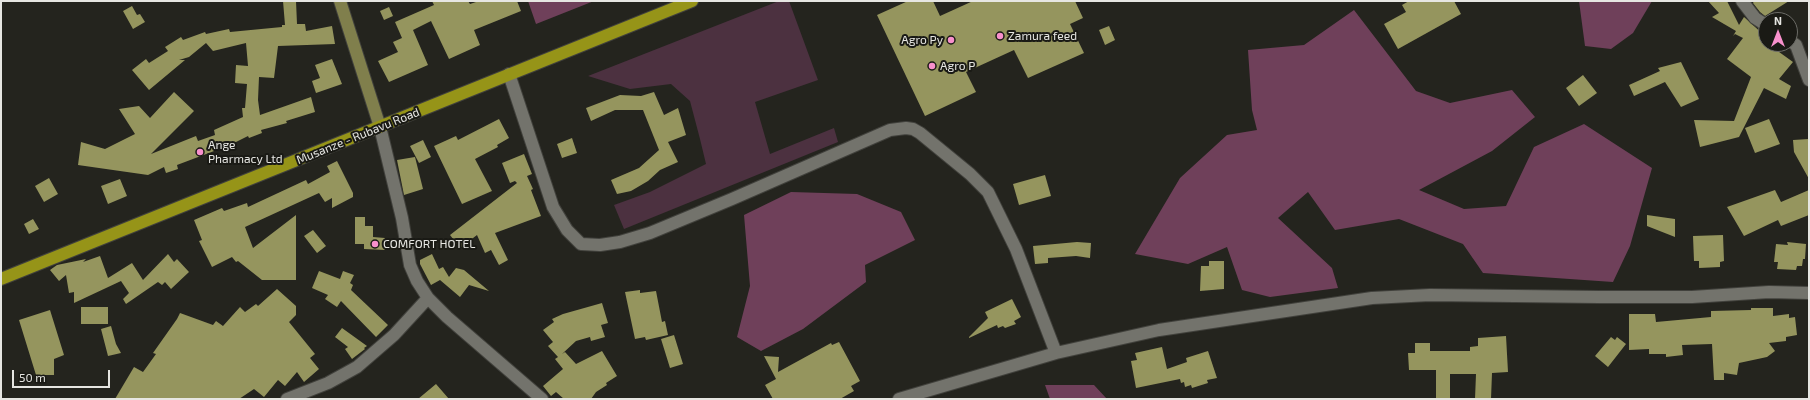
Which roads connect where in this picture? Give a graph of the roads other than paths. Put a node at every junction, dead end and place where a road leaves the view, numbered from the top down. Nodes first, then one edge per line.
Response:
1 (340, 1) edge
2 (692, 1) edge
3 (1742, 1) edge
4 (1758, 20) edge
5 (1798, 50) edge
6 (509, 74) junction
7 (1809, 80) edge
8 (380, 128) junction
9 (1, 279) edge
10 (1809, 293) edge
11 (428, 298) junction
12 (1056, 353) junction
13 (287, 399) edge
14 (542, 399) edge
15 (899, 399) edge

1 - 8 main road
2 - 6 highway, Musanze - Rubavu Road
3 - 4 street
5 - 7 street
6 - 8 highway, Musanze - Rubavu Road
6 - 12 street
8 - 9 highway, Musanze - Rubavu Road
8 - 11 street
10 - 12 street
11 - 13 street
11 - 14 street
12 - 15 street

